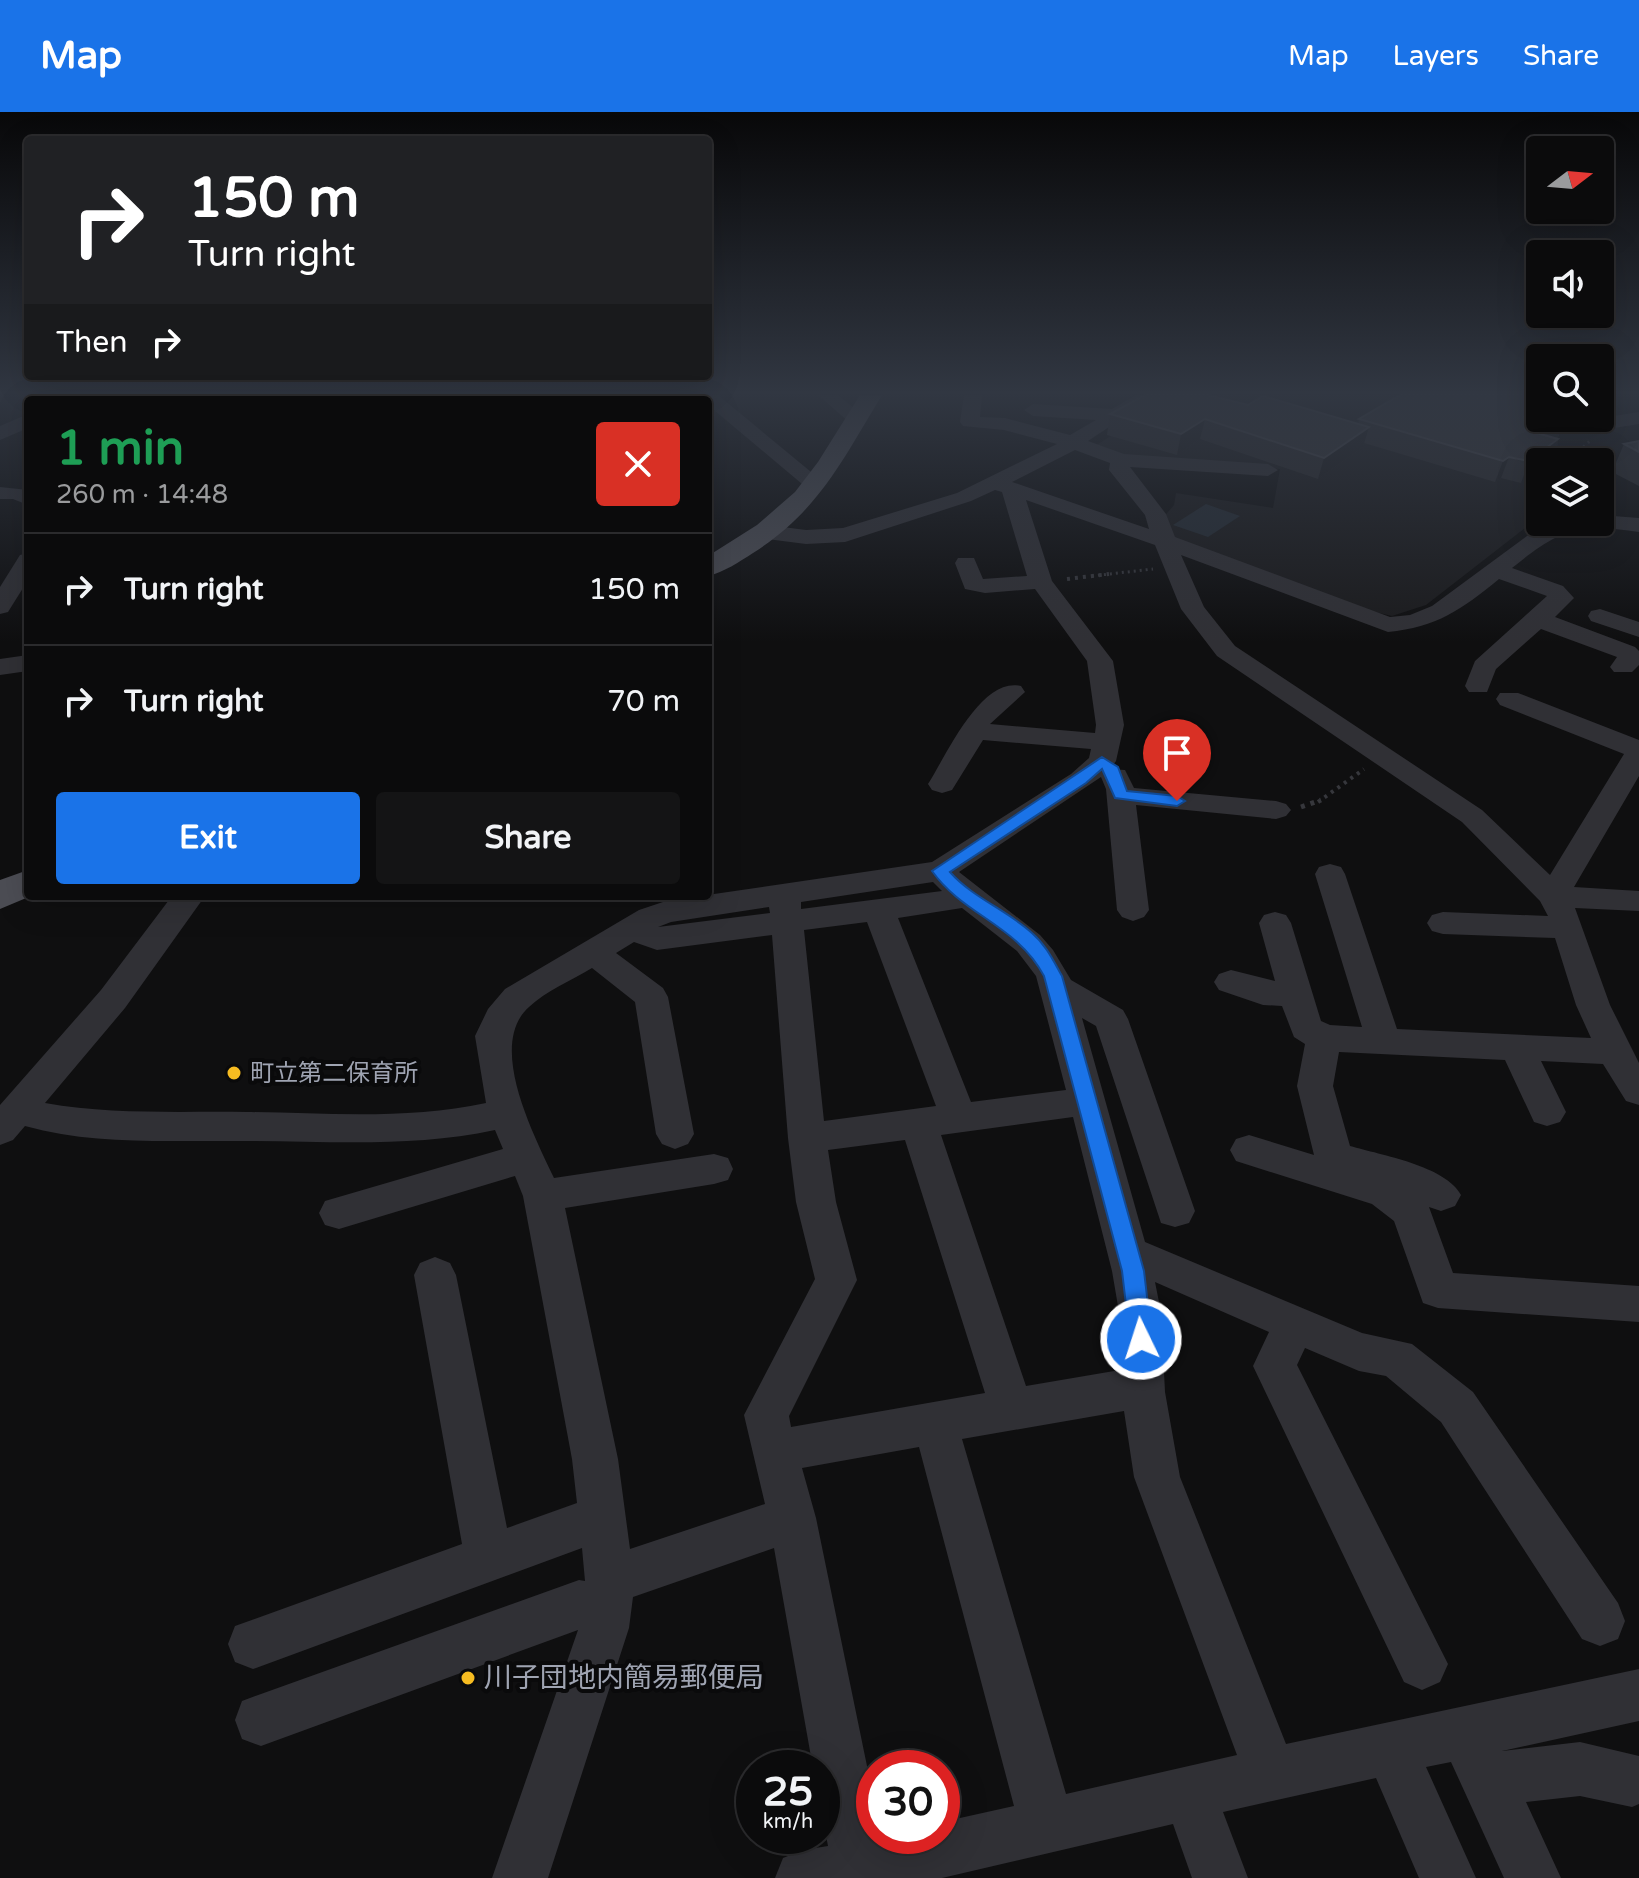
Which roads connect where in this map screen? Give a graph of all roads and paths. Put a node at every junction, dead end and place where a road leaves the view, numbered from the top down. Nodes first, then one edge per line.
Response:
1 (806, 477) edge
2 (820, 477) edge
3 (1017, 477) edge
4 (1120, 477) edge
5 (815, 485) junction
6 (1004, 486) junction
7 (1614, 523) edge
8 (1636, 525) edge
9 (767, 532) junction
10 (1559, 536) edge
11 (1611, 545) dead end
12 (1169, 553) junction
13 (966, 563) dead end
14 (712, 565) edge
15 (24, 568) edge
16 (1494, 570) junction
17 (1041, 582) junction
18 (8, 599) edge
19 (1600, 616) dead end
20 (1538, 619) junction
21 (1639, 630) edge
22 (24, 664) edge
23 (0, 667) edge
24 (1623, 667) dead end
25 (1478, 686) dead end
26 (1012, 692) dead end
27 (1509, 699) dead end
28 (975, 731) junction
29 (1639, 751) edge
30 (1104, 752) junction
31 (1380, 757) junction
32 (942, 784) dead end
33 (1121, 795) junction
34 (1276, 810) joint
35 (940, 871) junction
36 (1330, 874) dead end
37 (24, 884) edge
38 (964, 894) junction
39 (0, 896) edge
40 (1553, 896) junction
41 (186, 900) edge
42 (1639, 901) edge
43 (786, 909) junction
44 (879, 910) junction
45 (1133, 910) dead end
46 (1275, 923) dead end
47 (1443, 923) dead end
48 (1568, 928) junction
49 (593, 952) junction
50 (1231, 982) dead end
51 (1056, 987) junction
52 (1296, 994) junction
53 (1324, 1038) junction
54 (1384, 1041) junction
55 (1517, 1048) junction
56 (1615, 1052) junction
57 (1639, 1091) edge
58 (1085, 1101) junction
59 (1547, 1112) dead end
60 (506, 1113) junction
61 (959, 1118) junction
62 (9, 1120) edge
63 (918, 1123) junction
64 (675, 1134) dead end
65 (807, 1138) junction
66 (1249, 1150) dead end
67 (714, 1169) dead end
68 (534, 1177) junction
69 (1441, 1195) dead end
70 (1175, 1211) dead end
71 (339, 1213) dead end
72 (1129, 1255) junction
73 (435, 1275) dead end
74 (1639, 1304) edge
75 (1294, 1324) junction
76 (1143, 1392) junction
77 (1012, 1409) junction
78 (935, 1422) junction
79 (776, 1451) junction
80 (602, 1517) junction
81 (792, 1518) junction
82 (489, 1558) junction
83 (608, 1593) junction
84 (1600, 1621) dead end
85 (253, 1644) dead end
86 (1422, 1664) dead end
87 (1639, 1695) edge
88 (261, 1720) dead end
89 (1390, 1748) junction
90 (1476, 1756) junction
91 (1271, 1774) junction
92 (1632, 1780) dead end
93 (1189, 1793) junction
94 (1047, 1825) junction
95 (885, 1869) edge
96 (520, 1878) edge
97 (803, 1878) edge
98 (1220, 1878) edge
99 (1448, 1878) edge
100 (1533, 1878) edge

1 - 5 street
2 - 5 main road
3 - 6 street
4 - 12 street
5 - 9 main road
6 - 9 street
6 - 12 street
6 - 17 street
7 - 8 street
8 - 11 street
9 - 14 main road
10 - 16 street
12 - 16 street
12 - 17 path
12 - 31 street
13 - 17 street
15 - 18 street
16 - 20 street
17 - 30 street
19 - 21 street
20 - 24 street
20 - 25 street
22 - 23 street
26 - 28 street
27 - 29 street
28 - 30 street
28 - 32 street
29 - 40 street
30 - 33 street
30 - 35 street
31 - 34 path
31 - 40 street
33 - 34 street
33 - 45 street
35 - 38 street
35 - 43 street
36 - 54 street
37 - 39 main road
38 - 44 street
38 - 51 street
40 - 42 street
40 - 48 street
41 - 62 street
43 - 44 street
43 - 49 street
43 - 65 street
44 - 61 street
46 - 52 street
47 - 48 street
48 - 56 street
49 - 60 street
49 - 64 street
50 - 52 street
51 - 58 street
51 - 70 street
52 - 53 street
53 - 54 street
53 - 69 street
54 - 55 street
55 - 56 street
55 - 59 street
56 - 57 street
58 - 61 street
58 - 72 street
60 - 62 street
60 - 68 street
61 - 63 street
63 - 65 street
63 - 77 street
65 - 79 street
66 - 74 street
67 - 68 street
68 - 71 street
68 - 80 street
72 - 75 street
72 - 76 street
73 - 82 street
75 - 84 street
75 - 86 street
76 - 77 street
76 - 91 street
77 - 78 street
78 - 79 street
78 - 94 street
79 - 81 street
80 - 82 street
80 - 83 street
81 - 83 street
81 - 95 street
82 - 85 street
83 - 88 street
83 - 96 street
87 - 90 street
89 - 90 street
89 - 91 street
89 - 99 street
90 - 92 street
90 - 100 street
91 - 93 street
93 - 94 street
93 - 98 street
94 - 95 street
95 - 97 street

